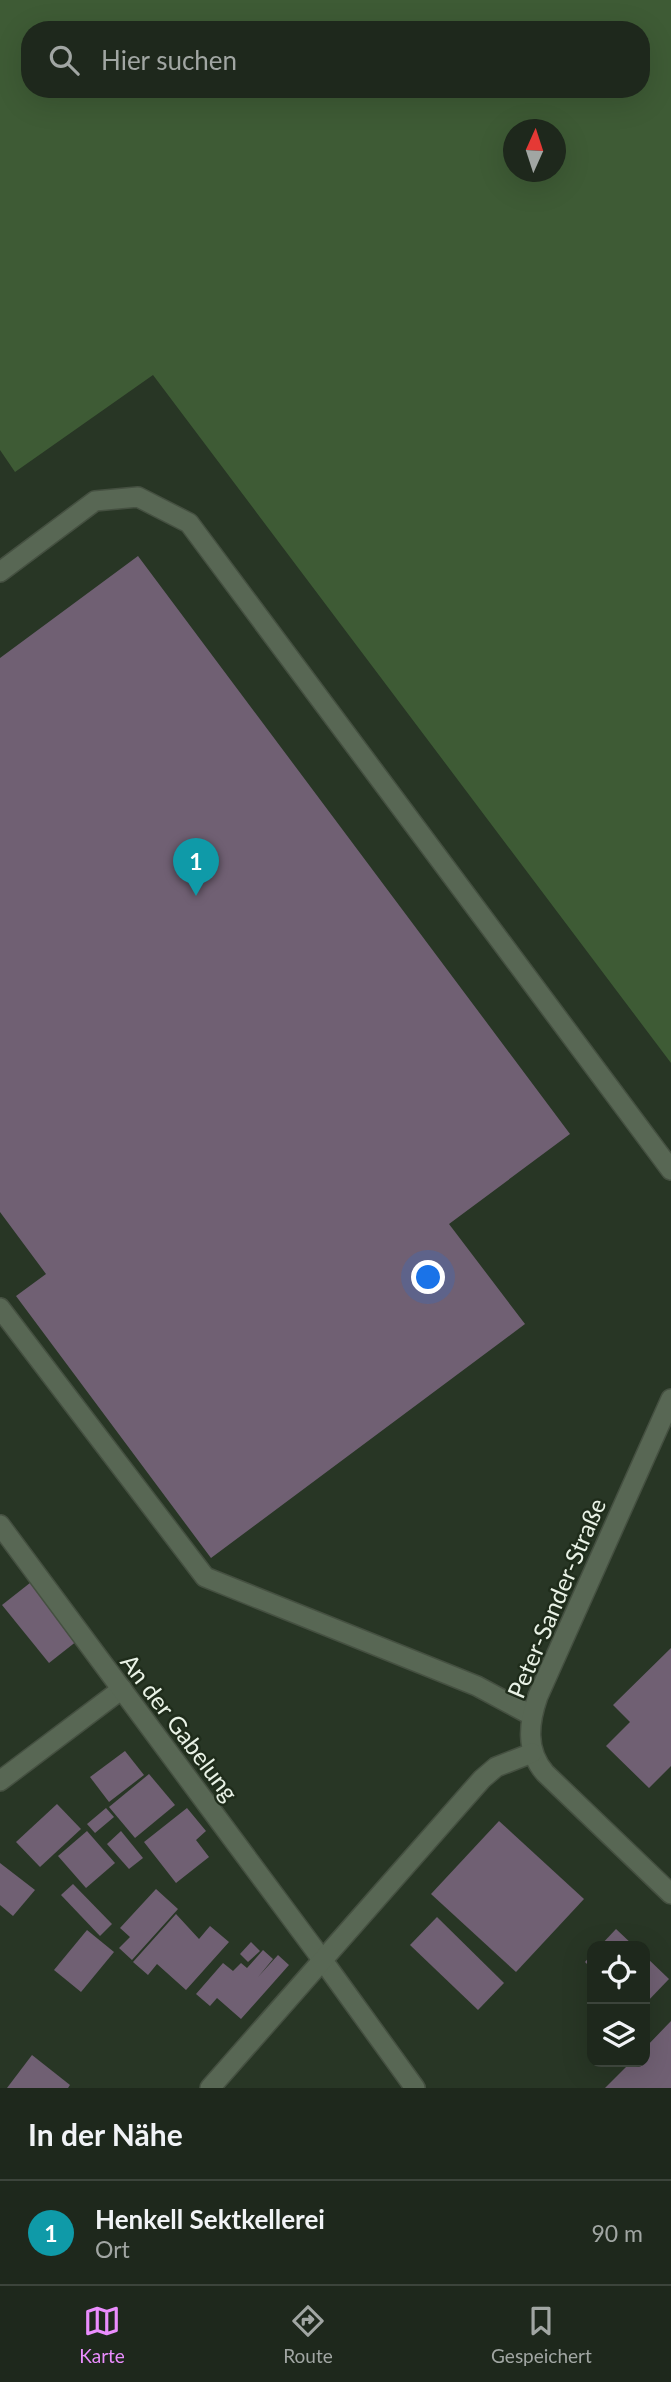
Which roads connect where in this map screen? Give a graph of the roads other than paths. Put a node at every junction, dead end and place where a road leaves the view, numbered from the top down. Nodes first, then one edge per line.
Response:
1 (0, 572) edge
2 (671, 1170) edge
3 (0, 1308) edge
4 (671, 1399) edge
5 (0, 1525) edge
6 (122, 1689) junction
7 (531, 1715) junction
8 (532, 1753) junction
9 (0, 1781) edge
10 (671, 1894) edge
11 (321, 1958) junction
12 (210, 2088) edge
13 (415, 2088) edge

1 - 2 street
3 - 7 street
4 - 7 street, Peter-Sander-Straße
5 - 6 street, An der Gabelung
6 - 9 street
6 - 11 street, An der Gabelung
7 - 8 street, Peter-Sander-Straße
8 - 10 street
8 - 11 street
11 - 12 street
11 - 13 street, An der Gabelung

